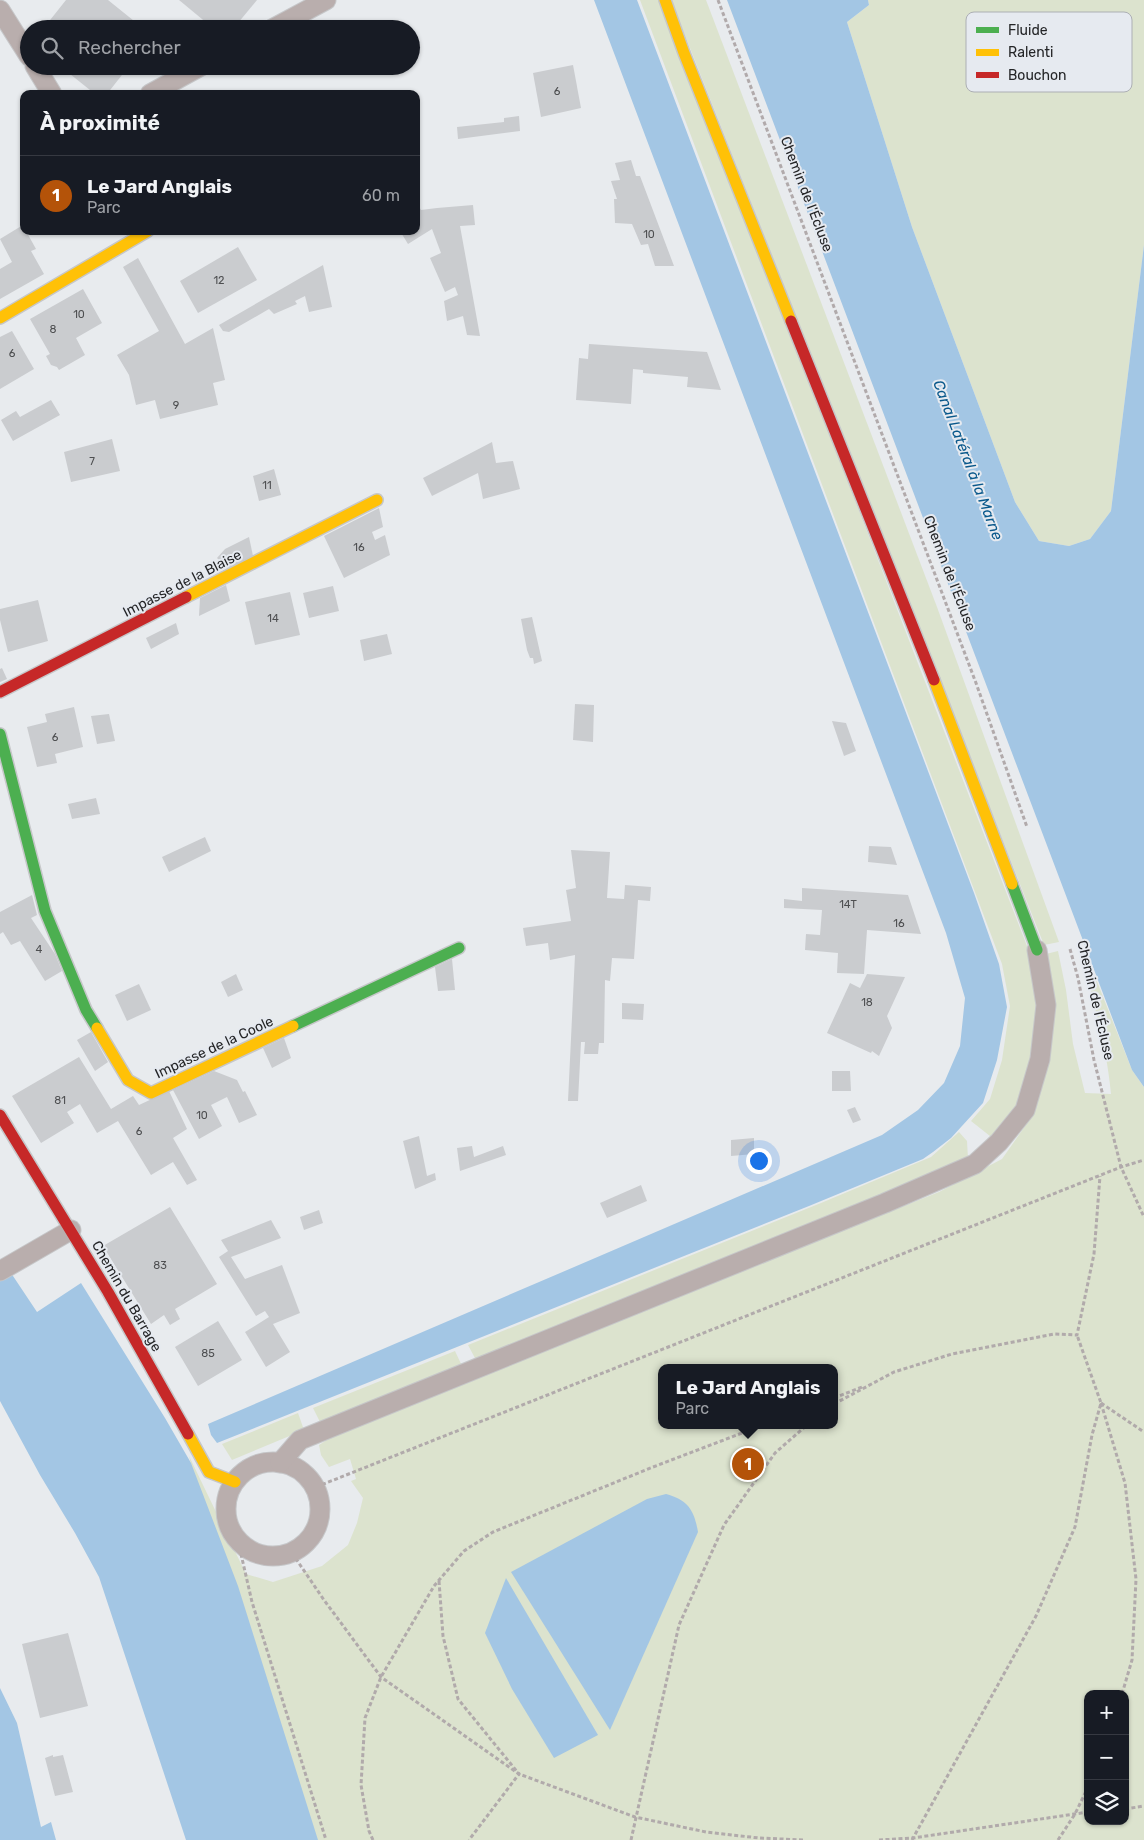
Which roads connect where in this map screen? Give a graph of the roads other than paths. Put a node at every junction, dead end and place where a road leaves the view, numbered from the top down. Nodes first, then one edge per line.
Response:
1 (326, 0) edge
2 (665, 0) edge
3 (0, 10) edge
4 (289, 20) edge
5 (20, 42) edge
6 (40, 75) edge
7 (185, 75) edge
8 (50, 90) edge
9 (157, 90) edge
10 (141, 235) edge
11 (0, 318) edge
12 (377, 500) dead end
13 (0, 692) edge
14 (0, 734) edge
15 (459, 948) dead end
16 (1037, 950) joint
17 (0, 1115) edge
18 (71, 1230) junction
19 (0, 1271) edge
20 (280, 1462) junction
21 (235, 1482) junction

1 - 4 lane
2 - 16 street
3 - 5 lane
6 - 8 lane
7 - 9 lane
10 - 11 street
12 - 13 street, Impasse de la Blaise
14 - 15 street, Impasse de la Coole
16 - 20 lane
17 - 18 street, Chemin du Barrage
18 - 19 lane
18 - 21 street, Chemin du Barrage
20 - 21 lane
20 - 21 lane

